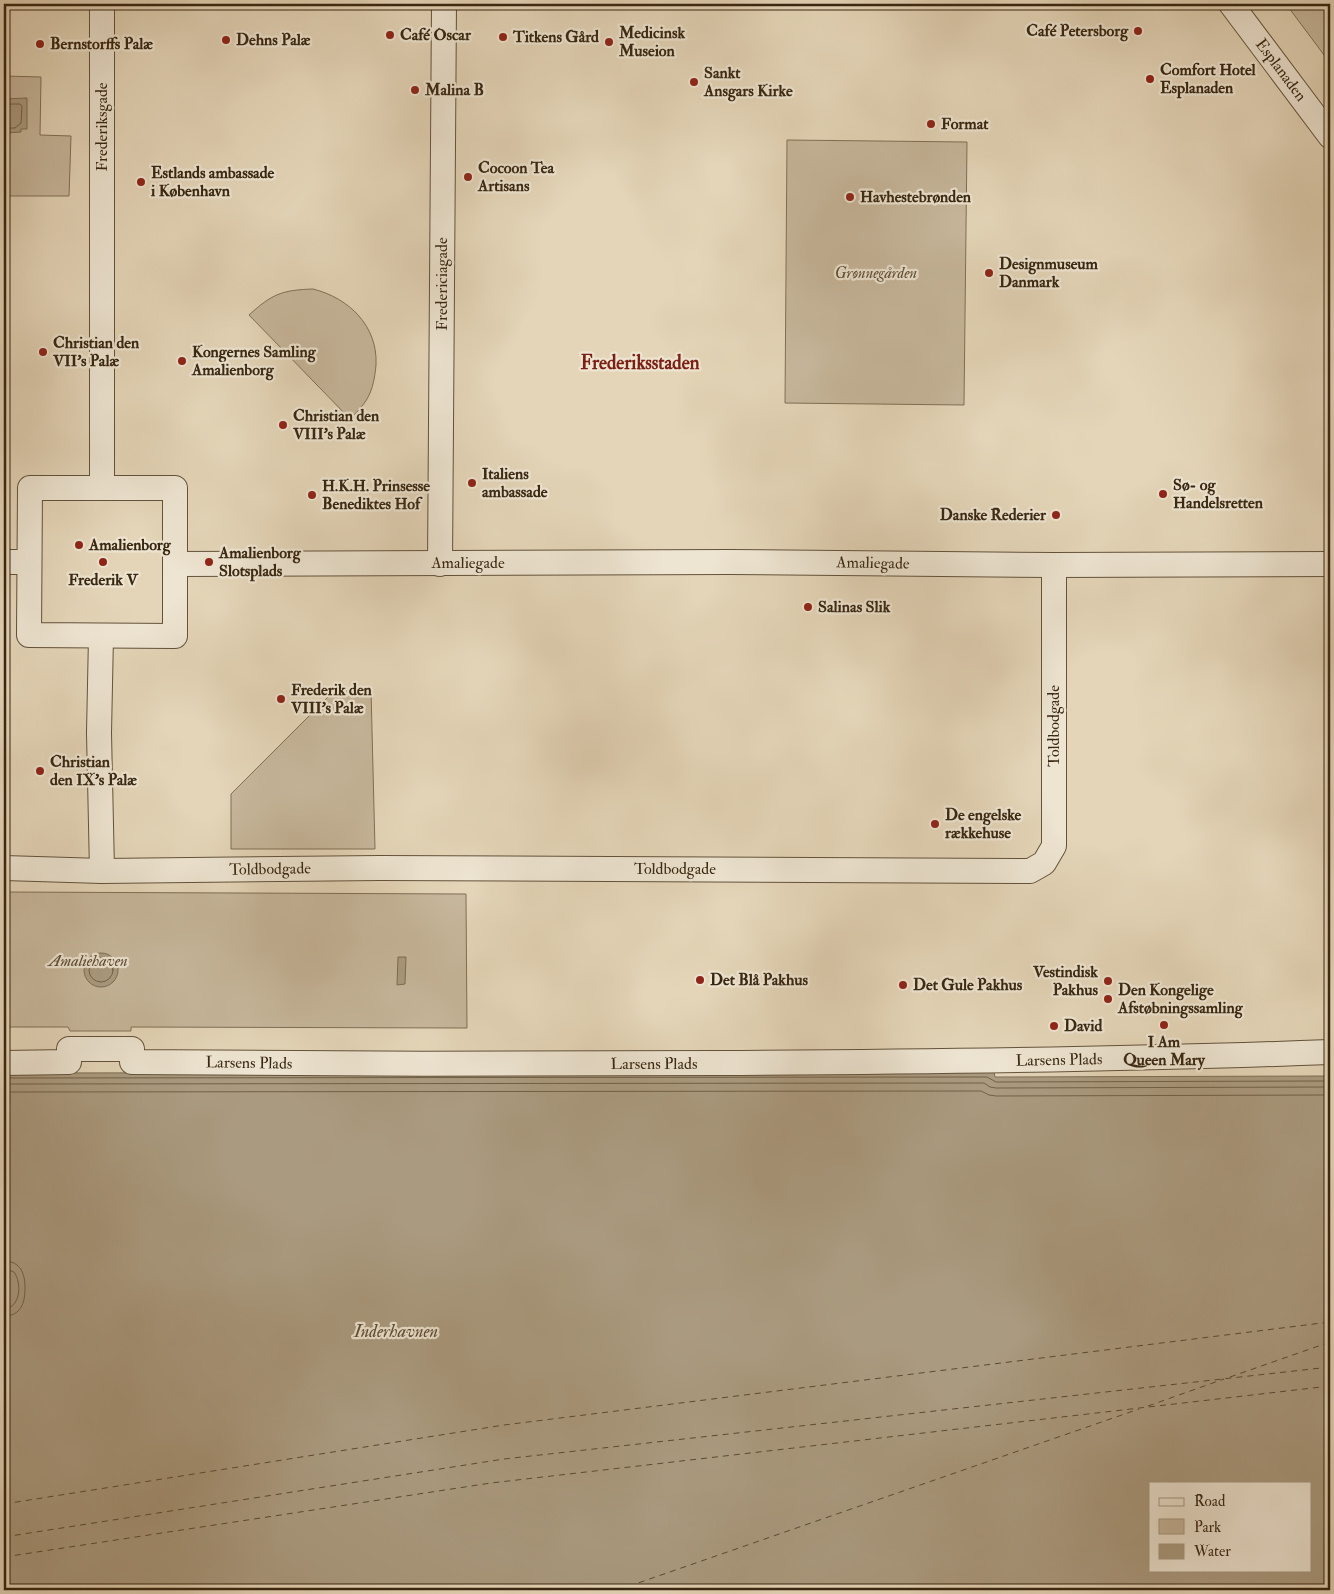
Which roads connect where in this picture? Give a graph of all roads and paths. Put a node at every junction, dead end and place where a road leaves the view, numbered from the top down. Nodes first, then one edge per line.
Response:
1 (102, 4) edge
2 (444, 4) edge
3 (1231, 4) edge
4 (1330, 136) edge
5 (102, 488) junction
6 (4, 562) edge
7 (30, 562) junction
8 (175, 564) junction
9 (440, 564) junction
10 (1330, 564) edge
11 (1054, 565) junction
12 (101, 636) junction
13 (4, 868) edge
14 (102, 871) junction
15 (1330, 1052) edge
16 (4, 1063) edge

1 - 5 street, Frederiksgade
2 - 9 street, Fredericiagade
3 - 4 street, Esplanaden
5 - 7 street
5 - 8 street
6 - 7 street
7 - 12 street
8 - 9 street, Amaliegade
8 - 12 street
9 - 11 street, Amaliegade
10 - 11 street, Amaliegade
11 - 14 street, Toldbodgade
12 - 14 street
13 - 14 street, Toldbodgade
15 - 16 street, Larsens Plads

